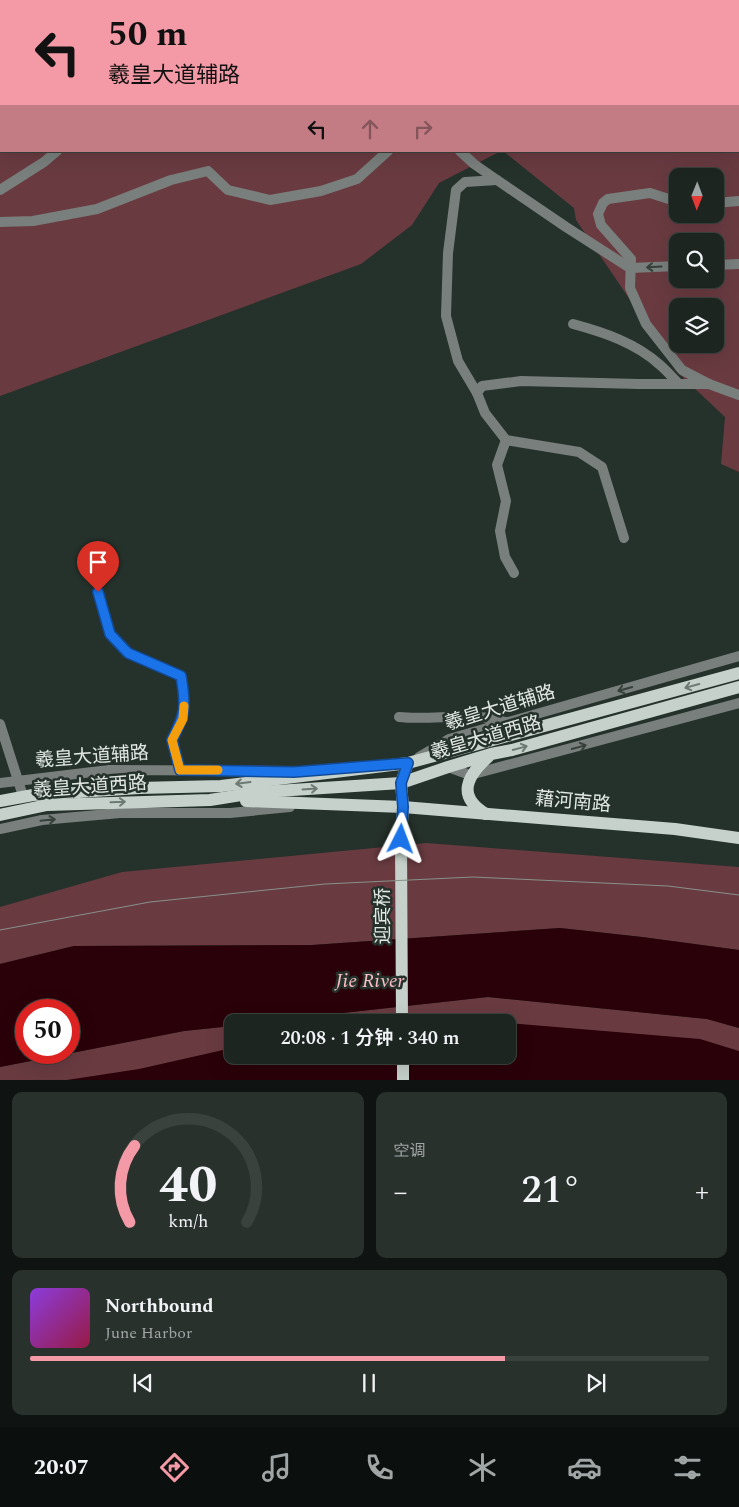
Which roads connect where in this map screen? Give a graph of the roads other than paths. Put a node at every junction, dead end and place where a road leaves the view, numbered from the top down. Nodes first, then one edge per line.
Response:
1 (55, 152) edge
2 (387, 152) edge
3 (461, 152) edge
4 (497, 180) junction
5 (0, 190) edge
6 (669, 199) edge
7 (739, 201) edge
8 (724, 202) edge
9 (0, 222) edge
10 (739, 264) edge
11 (724, 265) edge
12 (669, 266) edge
13 (630, 268) junction
14 (573, 324) dead end
15 (679, 384) junction
16 (709, 384) junction
17 (476, 393) junction
18 (739, 395) edge
19 (506, 440) junction
20 (624, 538) dead end
21 (514, 573) dead end
22 (98, 592) dead end
23 (739, 656) edge
24 (739, 673) edge
25 (739, 687) edge
26 (739, 703) edge
27 (399, 717) dead end
28 (508, 722) junction
29 (0, 724) edge
30 (513, 735) junction
31 (491, 754) junction
32 (408, 763) junction
33 (448, 767) junction
34 (180, 770) junction
35 (470, 775) junction
36 (18, 780) junction
37 (0, 783) edge
38 (401, 783) junction
39 (23, 796) junction
40 (210, 800) junction
41 (0, 801) edge
42 (330, 803) junction
43 (403, 807) junction
44 (486, 814) junction
45 (0, 815) edge
46 (0, 829) edge
47 (739, 838) edge
48 (402, 1014) edge
49 (403, 1064) edge
50 (403, 1080) edge

1 - 5 street
2 - 9 street
3 - 4 street
4 - 13 street
4 - 17 street
6 - 13 street
7 - 8 street
10 - 11 street
12 -> 13 street
13 - 16 street
14 - 15 street
15 - 16 street
15 - 17 street
16 - 18 street
17 - 19 street
19 - 20 street
19 - 21 street
22 - 34 street
23 -> 28 street, 羲皇大道辅路
24 -> 30 main road, 羲皇大道西路
31 -> 25 main road, 羲皇大道西路
35 -> 26 street
27 - 28 street
28 - 30 street
28 - 32 street, 羲皇大道辅路
29 - 36 street
30 - 32 main road, 羲皇大道西路
31 - 33 main road, 羲皇大道西路
31 - 35 main road
32 - 34 street, 羲皇大道辅路
32 - 38 main road
32 -> 39 main road, 羲皇大道西路
33 - 35 street
33 - 38 main road, 羲皇大道西路
34 - 36 street, 羲皇大道辅路
35 - 44 main road
36 - 37 street, 羲皇大道辅路
36 - 39 street
40 -> 38 main road, 羲皇大道西路
38 - 43 main road, 迎宾桥
39 - 41 main road, 羲皇大道西路
40 - 42 main road, 藉河南路
45 -> 40 main road, 羲皇大道西路
42 - 43 main road, 藉河南路
46 -> 42 street
43 - 44 main road, 藉河南路
43 - 48 main road, 迎宾桥
44 - 47 main road, 藉河南路
49 - 50 main road

